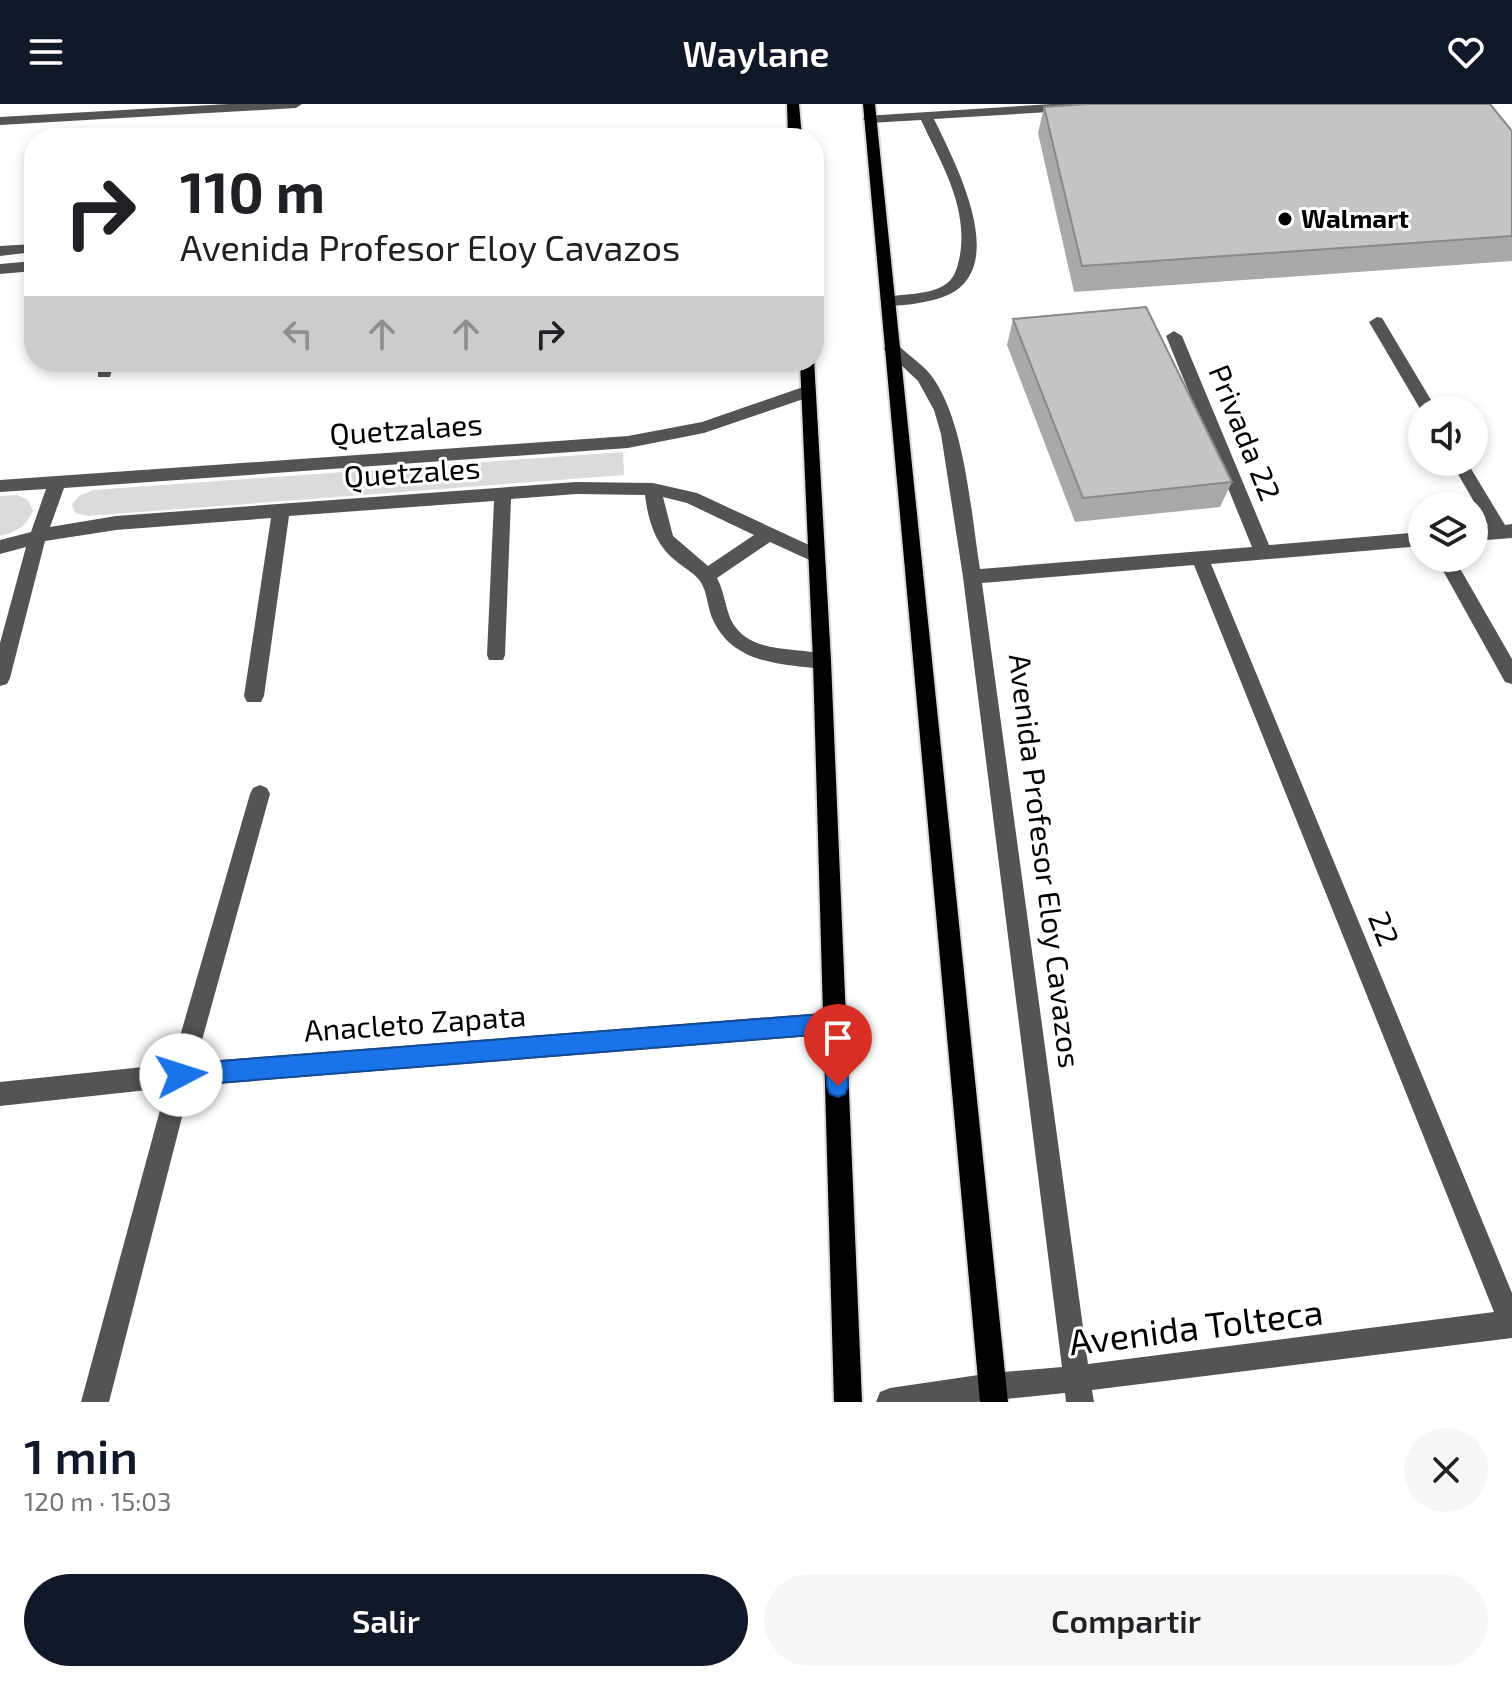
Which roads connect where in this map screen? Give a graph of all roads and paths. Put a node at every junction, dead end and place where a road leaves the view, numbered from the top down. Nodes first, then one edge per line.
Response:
1 (296, 104) edge
2 (793, 104) edge
3 (1115, 104) edge
4 (870, 111) edge
5 (926, 116) junction
6 (0, 121) edge
7 (794, 128) edge
8 (24, 249) edge
9 (0, 251) edge
10 (24, 267) edge
11 (0, 269) edge
12 (887, 301) junction
13 (1377, 322) dead end
14 (1174, 336) dead end
15 (892, 349) junction
16 (808, 372) edge
17 (809, 391) junction
18 (1421, 396) edge
19 (1468, 476) edge
20 (57, 482) junction
21 (0, 486) edge
22 (653, 489) junction
23 (503, 495) junction
24 (281, 512) junction
25 (1506, 532) edge
26 (767, 535) junction
27 (37, 539) junction
28 (1408, 540) edge
29 (0, 547) edge
30 (1263, 552) junction
31 (816, 556) junction
32 (1199, 556) junction
33 (1453, 572) edge
34 (706, 576) junction
35 (972, 577) junction
36 (496, 655) dead end
37 (822, 661) junction
38 (1512, 676) edge
39 (0, 678) edge
40 (254, 696) dead end
41 (260, 794) dead end
42 (836, 1023) junction
43 (181, 1075) junction
44 (0, 1094) edge
45 (1512, 1324) edge
46 (1079, 1390) edge
47 (993, 1394) edge
48 (95, 1402) edge
49 (848, 1402) edge
50 (890, 1402) edge

1 - 6 street
2 - 7 main road
3 - 5 street
4 - 5 street
4 - 12 main road
5 - 12 street
8 - 9 street
10 - 11 street
12 - 15 main road
13 - 18 street
14 - 30 street, Privada 22
15 - 35 street, Avenida Profesor Eloy Cavazos
15 - 47 main road
16 - 17 main road
17 - 20 street, Quetzalaes
17 - 31 main road
19 - 25 street
20 - 21 street, Quetzalaes
20 - 27 street
22 - 23 street, Quetzales
22 - 26 street, Quetzales
22 - 34 street
23 - 24 street, Quetzales
23 - 36 street
24 - 27 street, Quetzales
24 - 40 street
26 - 31 street, Quetzales
26 - 34 street
27 - 29 street, Quetzales
27 - 39 street
28 - 30 street
30 - 32 street
31 - 37 main road
32 - 35 street
32 - 45 street, 22
33 - 38 street
34 - 37 street
35 - 46 street, Avenida Profesor Eloy Cavazos
37 - 42 main road
41 - 43 street
42 - 43 street, Anacleto Zapata
42 - 49 main road
43 - 44 street, Anacleto Zapata
43 - 48 street
45 - 46 street, Avenida Tolteca
46 - 47 street, Avenida Tolteca
47 - 50 street, Avenida Tolteca

